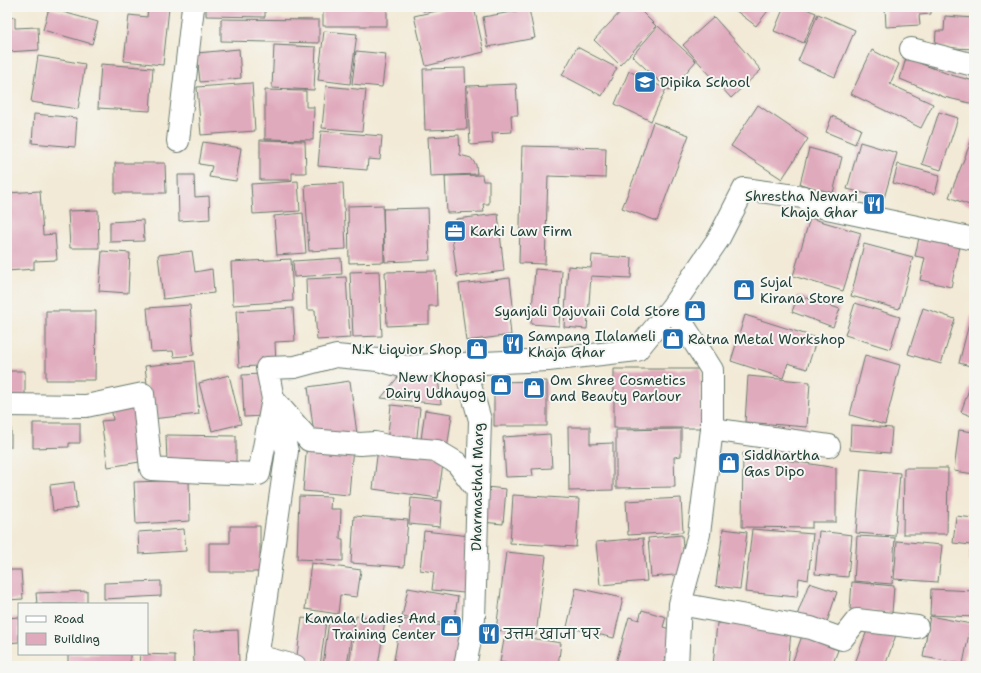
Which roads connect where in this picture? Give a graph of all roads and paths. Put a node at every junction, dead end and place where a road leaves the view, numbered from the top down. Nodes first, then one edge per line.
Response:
1 (192, 7) edge
2 (911, 49) dead end
3 (974, 65) edge
4 (178, 141) dead end
5 (974, 239) edge
6 (672, 307) junction
7 (462, 364) junction
8 (273, 399) junction
9 (7, 405) edge
10 (712, 429) junction
11 (829, 446) dead end
12 (478, 491) junction
13 (680, 604) junction
14 (917, 627) dead end
15 (256, 661) edge
16 (295, 666) edge
17 (465, 666) edge
18 (677, 666) edge

1 - 4 street
2 - 3 street
5 - 6 street
6 - 7 street
6 - 10 street
7 - 8 street
7 - 12 street, Dharmasthal Marg
8 - 9 street
8 - 12 street
8 - 15 street
10 - 11 street
10 - 13 street
12 - 17 street, Dharmasthal Marg
13 - 14 street
13 - 18 street
15 - 16 street

